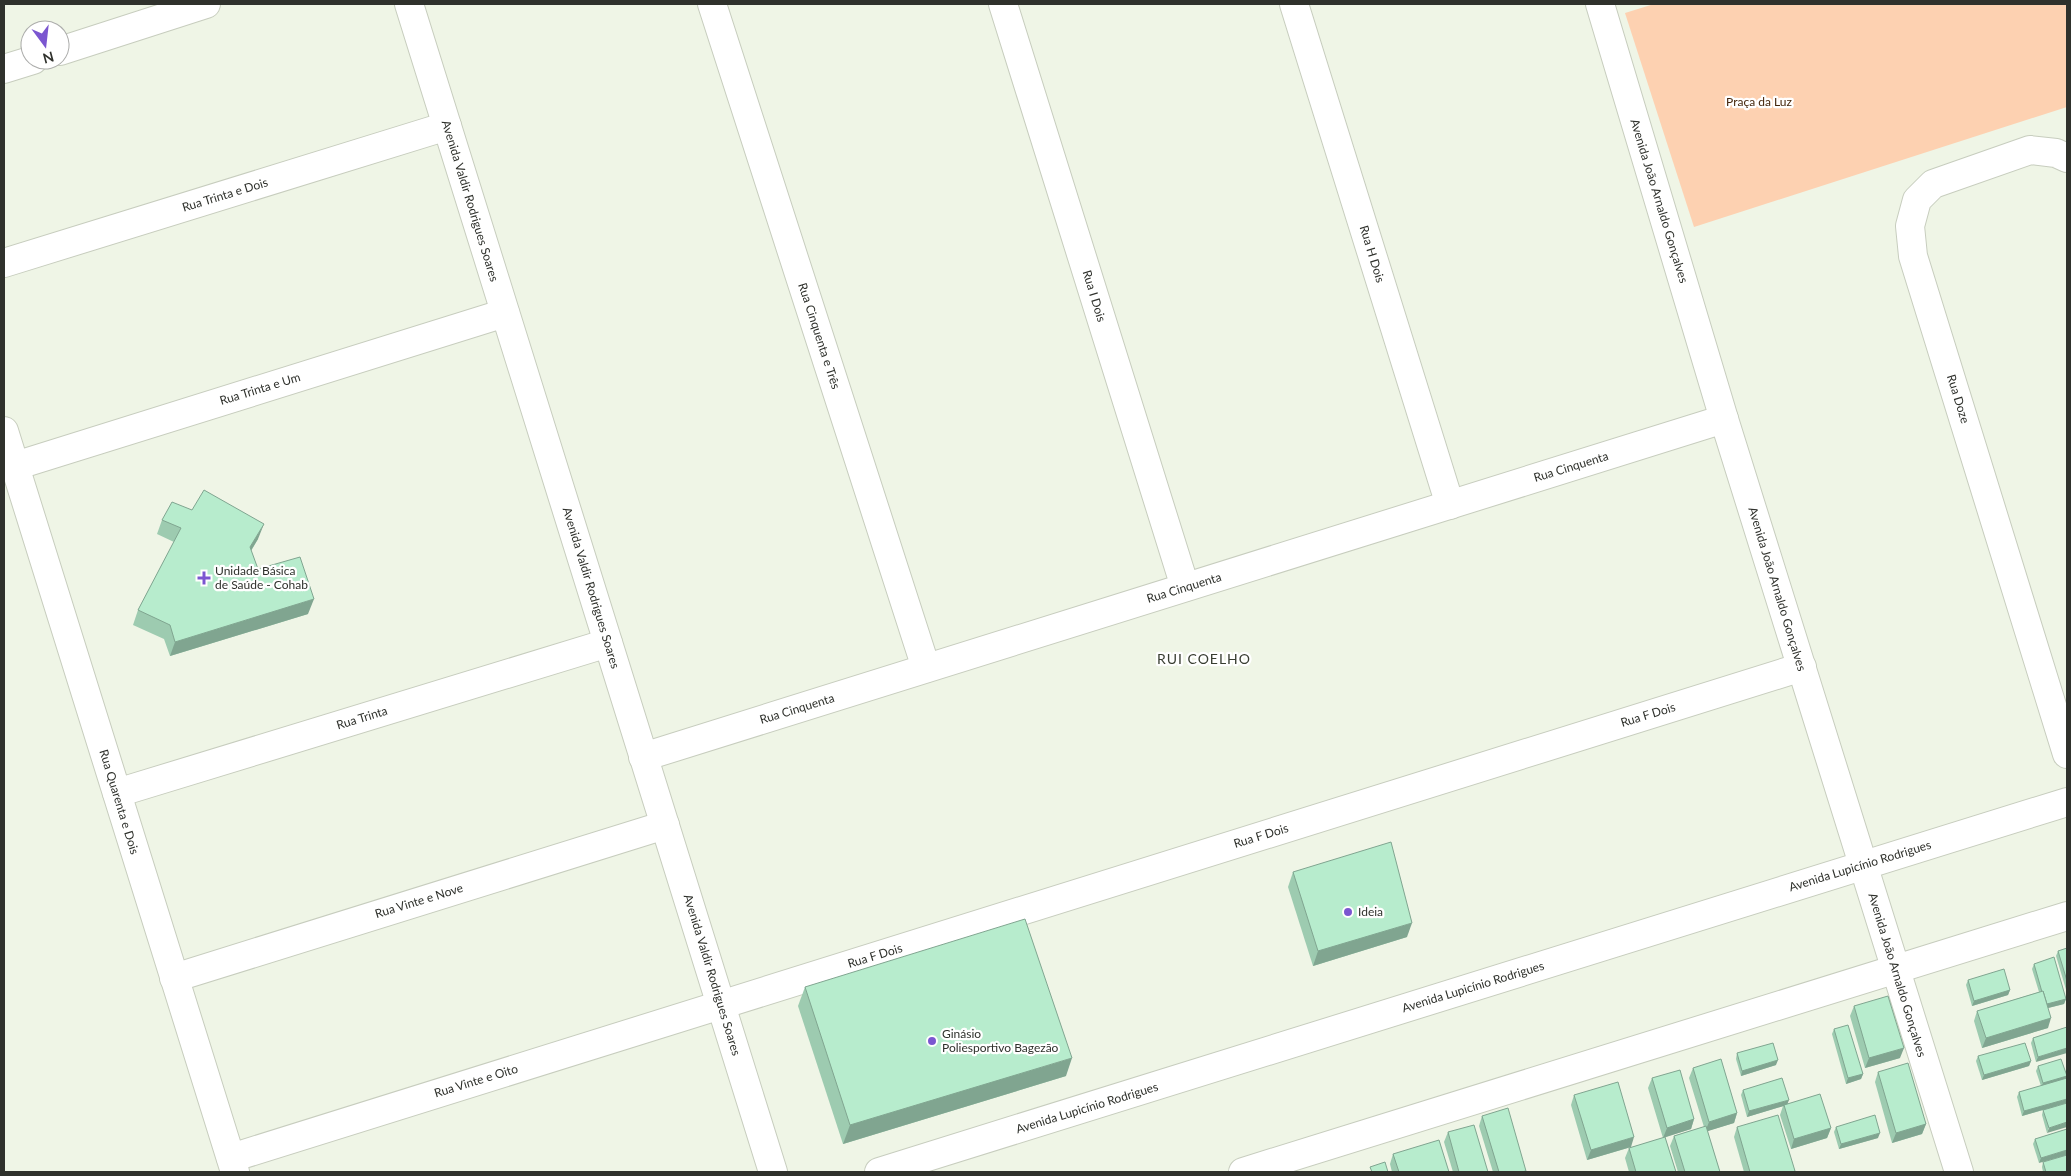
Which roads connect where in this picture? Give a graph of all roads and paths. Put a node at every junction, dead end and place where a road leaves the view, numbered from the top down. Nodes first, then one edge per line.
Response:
1 (206, 4) edge
2 (712, 4) edge
3 (1003, 4) edge
4 (1294, 4) edge
5 (1600, 4) edge
6 (413, 5) edge
7 (70, 48) edge
8 (20, 64) edge
9 (4, 70) edge
10 (447, 126) junction
11 (2067, 158) edge
12 (4, 263) edge
13 (505, 313) junction
14 (1724, 419) junction
15 (4, 431) edge
16 (15, 466) junction
17 (1450, 505) junction
18 (1185, 588) junction
19 (608, 643) junction
20 (1802, 667) junction
21 (926, 668) junction
22 (2067, 754) edge
23 (644, 757) junction
24 (117, 792) junction
25 (2067, 802) edge
26 (665, 825) junction
27 (1863, 865) junction
28 (2067, 916) edge
29 (1895, 969) junction
30 (174, 978) junction
31 (721, 1004) junction
32 (233, 1165) edge
33 (1952, 1170) edge
34 (773, 1172) edge
35 (879, 1172) edge
36 (1243, 1172) edge

1 - 7 street
2 - 21 street, Rua Cinquenta e Três
3 - 18 street, Rua I Dois
4 - 17 street, Rua H Dois
5 - 14 street, Avenida João Arnaldo Gonçalves
6 - 10 street, Avenida Valdir Rodrigues Soares
8 - 9 street
10 - 12 street, Rua Trinta e Dois
10 - 13 street, Avenida Valdir Rodrigues Soares
11 - 22 street, Rua Doze
13 - 16 street, Rua Trinta e Um
13 - 19 street, Avenida Valdir Rodrigues Soares
14 - 17 street, Rua Cinquenta
14 - 20 street, Avenida João Arnaldo Gonçalves
15 - 16 street, Rua Quarenta e Dois
16 - 24 street, Rua Quarenta e Dois
17 - 18 street, Rua Cinquenta
18 - 21 street, Rua Cinquenta
19 - 23 street, Avenida Valdir Rodrigues Soares
19 - 24 street, Rua Trinta
20 - 27 street, Avenida João Arnaldo Gonçalves
20 - 31 street, Rua F Dois
21 - 23 street, Rua Cinquenta
23 - 26 street, Avenida Valdir Rodrigues Soares
24 - 30 street, Rua Quarenta e Dois
25 - 27 street, Avenida Lupicínio Rodrigues
26 - 30 street, Rua Vinte e Nove
26 - 31 street, Avenida Valdir Rodrigues Soares
27 - 29 street, Avenida João Arnaldo Gonçalves
27 - 35 street, Avenida Lupicínio Rodrigues
28 - 29 street
29 - 33 street, Avenida João Arnaldo Gonçalves
29 - 36 street
30 - 32 street, Rua Quarenta e Dois
31 - 32 street, Rua Vinte e Oito
31 - 34 street, Avenida Valdir Rodrigues Soares

